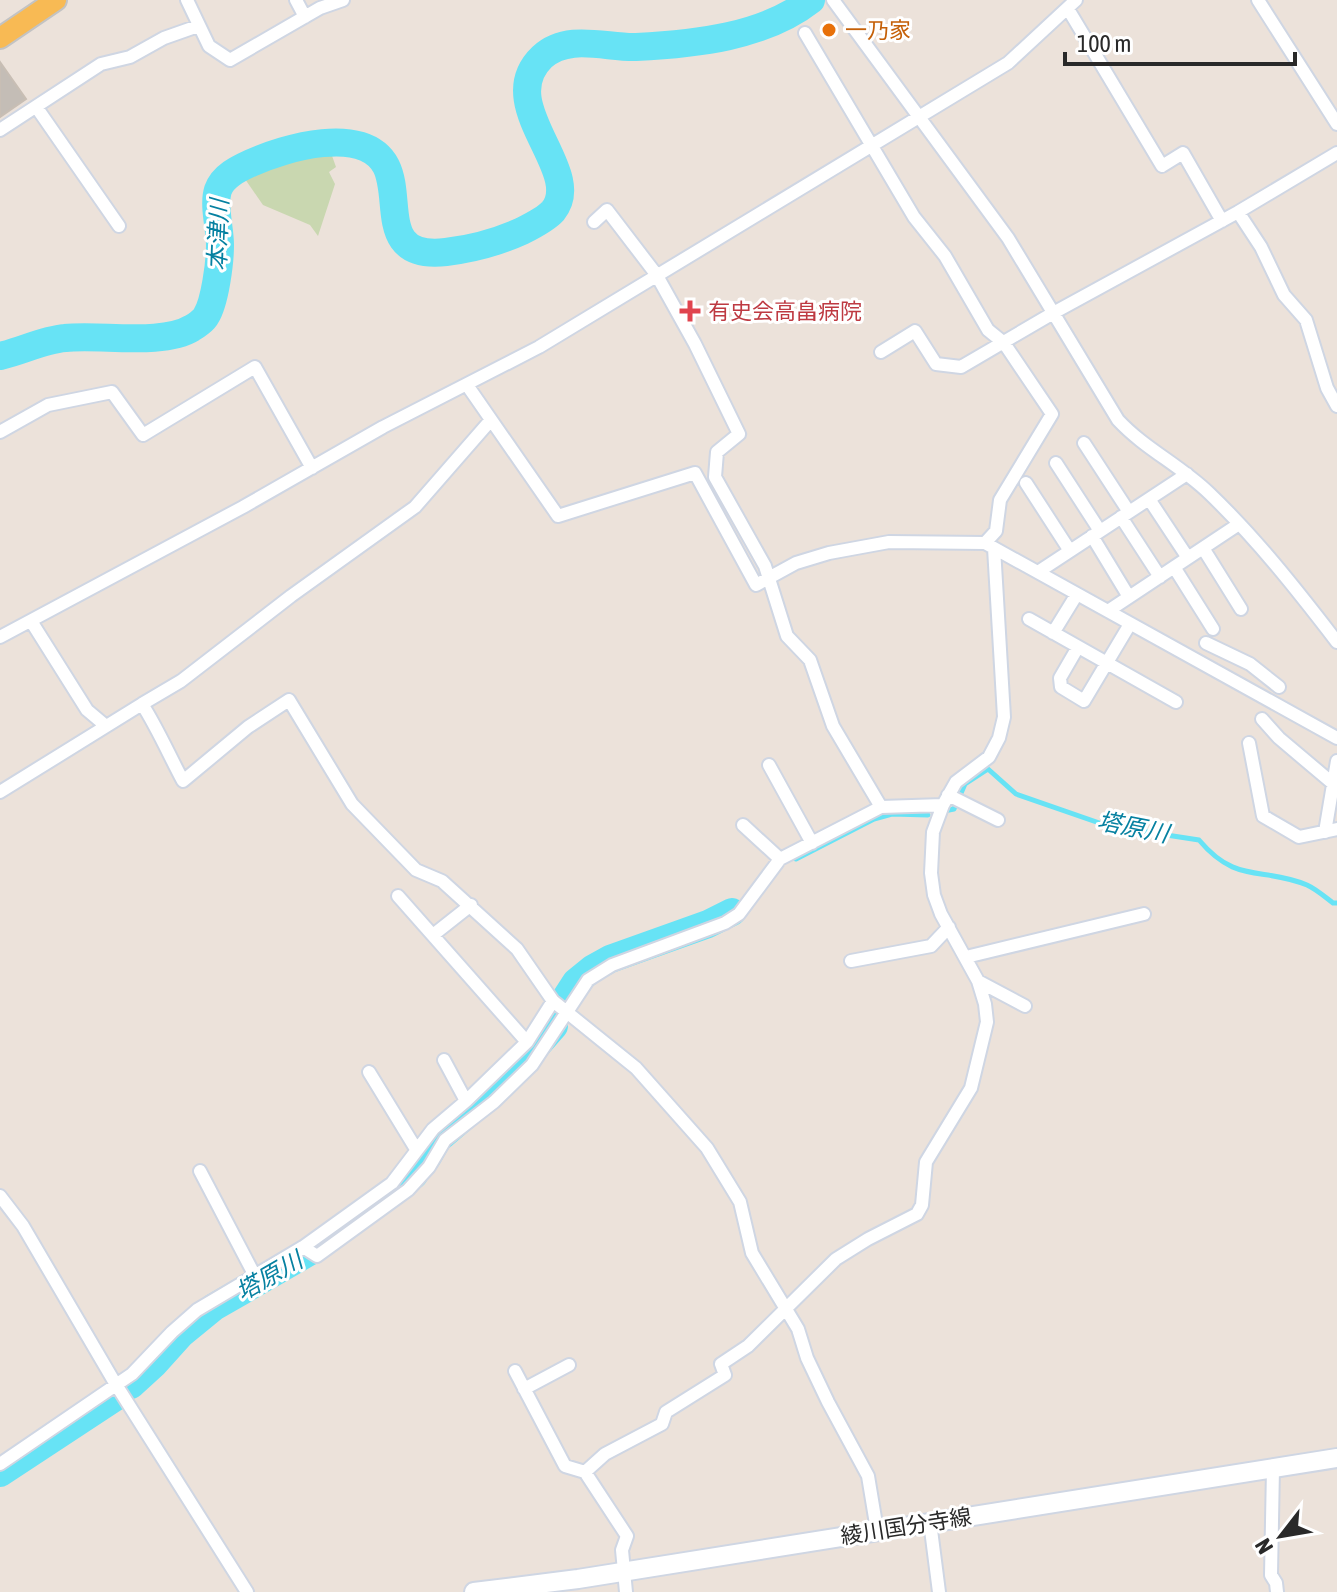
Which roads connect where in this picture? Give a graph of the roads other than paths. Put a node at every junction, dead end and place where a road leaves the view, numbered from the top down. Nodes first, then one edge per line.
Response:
1 (56, 0) edge
2 (187, 0) edge
3 (296, 0) edge
4 (343, 0) edge
5 (1258, 0) edge
6 (835, 3) edge
7 (1072, 4) edge
8 (305, 17) junction
9 (198, 26) junction
10 (805, 33) dead end
11 (0, 38) edge
12 (37, 108) junction
13 (919, 116) junction
14 (1337, 124) edge
15 (0, 130) edge
16 (873, 145) junction
17 (1336, 156) edge
18 (1238, 212) junction
19 (1222, 221) junction
20 (594, 222) dead end
21 (119, 226) dead end
22 (656, 274) junction
23 (1055, 312) junction
24 (1004, 343) junction
25 (881, 352) dead end
26 (467, 385) junction
27 (1332, 385) edge
28 (1337, 406) edge
29 (490, 421) junction
30 (0, 432) edge
31 (1084, 443) dead end
32 (1056, 463) dead end
33 (312, 468) junction
34 (1187, 474) junction
35 (1026, 483) dead end
36 (1149, 499) junction
37 (1125, 514) junction
38 (1239, 524) junction
39 (1096, 534) junction
40 (990, 545) junction
41 (1203, 548) junction
42 (1070, 551) junction
43 (1188, 558) junction
44 (1174, 567) junction
45 (1038, 572) junction
46 (1160, 577) junction
47 (769, 579) junction
48 (1077, 594) junction
49 (1129, 597) junction
50 (1241, 609) dead end
51 (1108, 611) junction
52 (1029, 619) dead end
53 (31, 621) junction
54 (1130, 624) junction
55 (1213, 629) dead end
56 (1053, 633) junction
57 (0, 637) edge
58 (1337, 642) edge
59 (1206, 643) dead end
60 (1078, 647) junction
61 (1107, 663) junction
62 (1279, 687) dead end
63 (1176, 702) dead end
64 (142, 704) junction
65 (1262, 719) dead end
66 (106, 726) junction
67 (1337, 738) edge
68 (1249, 743) dead end
69 (1337, 761) edge
70 (769, 765) dead end
71 (1335, 785) edge
72 (0, 792) edge
73 (947, 798) junction
74 (881, 807) junction
75 (998, 820) dead end
76 (743, 825) dead end
77 (1331, 831) edge
78 (812, 843) junction
79 (780, 859) junction
80 (398, 896) dead end
81 (471, 905) junction
82 (1144, 914) dead end
83 (949, 927) junction
84 (433, 935) junction
85 (966, 957) junction
86 (851, 961) dead end
87 (978, 981) junction
88 (553, 1001) junction
89 (1025, 1006) dead end
90 (567, 1015) junction
91 (527, 1042) junction
92 (444, 1060) dead end
93 (369, 1072) dead end
94 (466, 1101) junction
95 (416, 1149) junction
96 (409, 1161) junction
97 (429, 1167) junction
98 (200, 1171) dead end
99 (0, 1196) edge
100 (303, 1247) junction
101 (255, 1276) junction
102 (786, 1308) junction
103 (569, 1365) dead end
104 (515, 1371) dead end
105 (115, 1383) junction
106 (524, 1389) junction
107 (1337, 1458) edge
108 (0, 1464) edge
109 (1273, 1468) junction
110 (585, 1472) junction
111 (930, 1522) junction
112 (877, 1530) junction
113 (623, 1571) junction
114 (247, 1592) edge
115 (474, 1592) edge
116 (626, 1592) edge
117 (939, 1592) edge
118 (1277, 1592) edge

1 - 11 main road
2 - 9 street
3 - 8 street
4 - 8 street
5 - 14 street
6 - 13 street
7 - 13 street
7 - 19 street
8 - 9 street
9 - 12 street
10 - 16 street
12 - 15 street
12 - 21 street
13 - 16 street
13 - 23 street
16 - 22 street
16 - 24 street
17 - 18 street
18 - 19 street
18 - 27 street
19 - 23 street
20 - 22 street
22 - 26 street
22 - 47 street
23 - 24 street
23 - 34 street
24 - 25 street
24 - 40 street
26 - 29 street
26 - 33 street
27 - 28 street
29 - 47 street
29 - 64 street
30 - 33 street
31 - 37 street
32 - 39 street
33 - 53 street
34 - 36 street
34 - 38 street
35 - 42 street
36 - 37 street
36 - 43 street
37 - 39 street
37 - 46 street
38 - 41 street
38 - 58 street
39 - 42 street
39 - 49 street
40 - 45 street
40 - 47 street
40 - 73 street
41 - 43 street
41 - 50 street
42 - 45 street
43 - 44 street
44 - 46 street
44 - 55 street
45 - 48 street
46 - 49 street
47 - 74 street
48 - 51 street
48 - 56 street
49 - 51 street
51 - 54 street
52 - 56 street
53 - 57 street
53 - 66 street
54 - 61 street
54 - 67 street
56 - 60 street
59 - 62 street
60 - 61 street
60 - 61 street
61 - 63 street
64 - 66 street
64 - 81 street
65 - 71 street
66 - 72 street
68 - 77 street
69 - 71 street
70 - 78 street
71 - 77 street
73 - 74 street
73 - 75 street
73 - 83 street
74 - 78 street
76 - 79 street
78 - 79 street
79 - 90 street
80 - 84 street
81 - 84 street
81 - 88 street
82 - 85 street
83 - 85 street
83 - 86 street
84 - 91 street
85 - 87 street
87 - 89 street
87 - 102 street
88 - 90 street
88 - 91 street
90 - 97 street
90 - 102 street
91 - 94 street
92 - 94 street
93 - 95 street
94 - 95 street
95 - 96 street
96 - 97 street
96 - 100 street
97 - 100 street
98 - 101 street
99 - 105 street
100 - 101 street
101 - 105 street
102 - 110 street
102 - 112 street
103 - 106 street
104 - 106 street
105 - 108 street
105 - 114 street
106 - 110 street
107 - 109 main road, 綾川国分寺線
109 - 111 main road, 綾川国分寺線
109 - 118 street
110 - 113 street
111 - 112 main road, 綾川国分寺線
111 - 117 street
112 - 113 main road, 綾川国分寺線
113 - 115 main road, 綾川国分寺線
113 - 116 street

